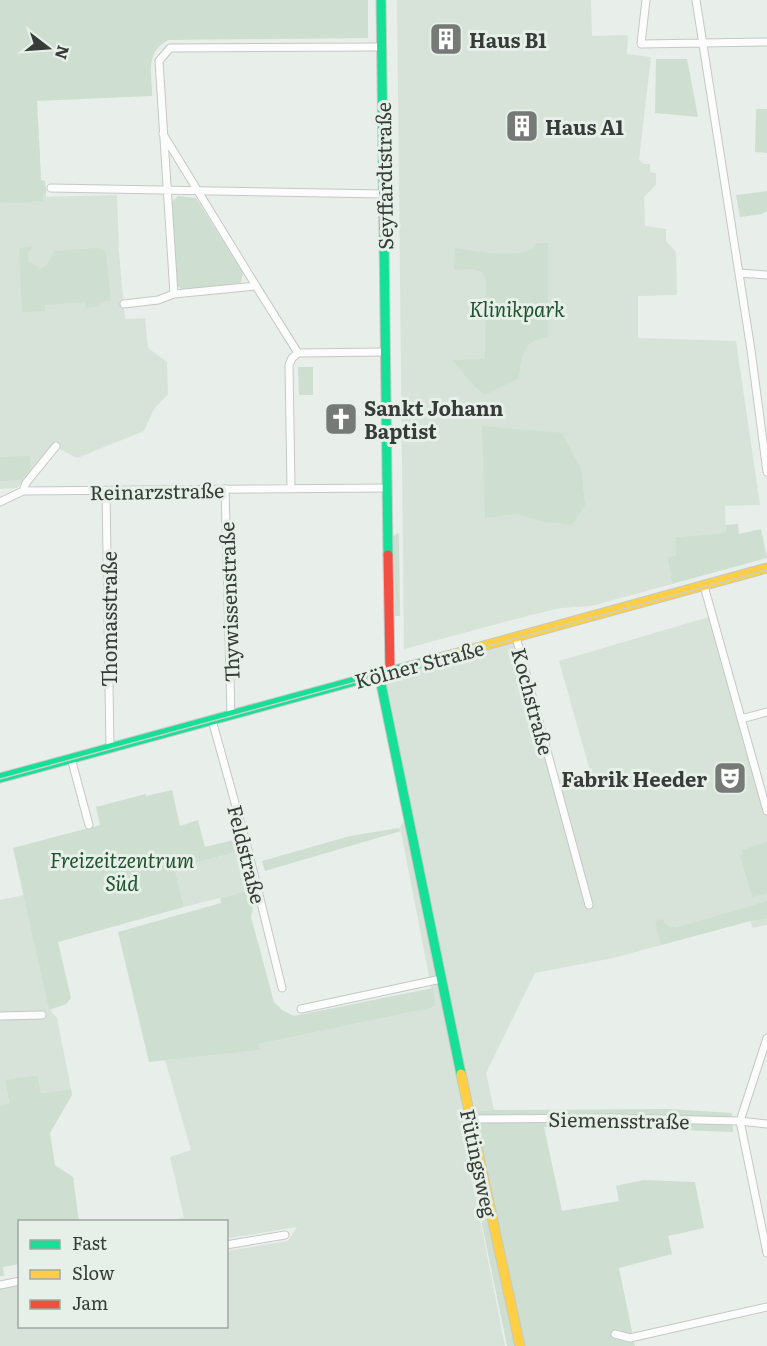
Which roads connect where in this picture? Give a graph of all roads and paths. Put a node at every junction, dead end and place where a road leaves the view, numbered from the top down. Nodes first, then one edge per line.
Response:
1 (381, 0) edge
2 (646, 0) edge
3 (696, 0) edge
4 (767, 42) edge
5 (703, 44) junction
6 (382, 47) junction
7 (162, 132) junction
8 (51, 188) dead end
9 (166, 190) junction
10 (199, 191) junction
11 (384, 194) junction
12 (739, 273) junction
13 (767, 275) edge
14 (256, 286) junction
15 (174, 294) junction
16 (124, 304) dead end
17 (385, 352) junction
18 (298, 353) junction
19 (56, 446) dead end
20 (767, 472) edge
21 (291, 488) junction
22 (387, 488) junction
23 (225, 489) junction
24 (23, 491) junction
25 (106, 491) junction
26 (0, 502) edge
27 (767, 568) edge
28 (704, 585) junction
29 (516, 637) junction
30 (390, 671) junction
31 (379, 674) junction
32 (767, 712) edge
33 (231, 714) junction
34 (741, 719) junction
35 (212, 720) junction
36 (110, 748) junction
37 (71, 758) junction
38 (0, 778) edge
39 (767, 811) edge
40 (89, 825) dead end
41 (589, 905) dead end
42 (441, 979) junction
43 (282, 987) dead end
44 (301, 1009) dead end
45 (42, 1015) dead end
46 (0, 1016) edge
47 (767, 1038) edge
48 (471, 1119) junction
49 (740, 1121) junction
50 (767, 1124) edge
51 (285, 1235) dead end
52 (228, 1245) edge
53 (767, 1253) edge
54 (18, 1281) edge
55 (0, 1285) edge
56 (767, 1307) edge
57 (615, 1334) dead end
58 (520, 1346) edge

1 - 6 street, Seyffardtstraße
2 - 5 street
3 - 5 street
4 - 5 street
5 - 12 street
6 - 7 street
6 - 11 street, Seyffardtstraße
7 - 9 street
7 - 10 street
8 - 9 street
9 - 10 street
9 - 15 street
10 - 11 street
10 - 14 street
11 - 17 street, Seyffardtstraße
12 - 13 street
12 - 20 street
14 - 15 street
14 - 18 street
15 - 16 street
17 - 18 street
17 - 22 street, Seyffardtstraße
18 - 21 street
19 - 24 street
21 - 22 street, Reinarzstraße
21 - 23 street, Reinarzstraße
22 - 30 street, Seyffardtstraße
23 - 25 street, Reinarzstraße
23 - 33 street, Thywissenstraße
24 - 25 street, Reinarzstraße
24 - 26 street, Reinarzstraße
25 - 36 street, Thomasstraße
27 - 28 street, Kölner Straße
28 - 29 street, Kölner Straße
28 - 34 street
29 - 30 street, Kölner Straße
29 - 41 street, Kochstraße
30 - 31 street, Kölner Straße
31 - 33 street, Kölner Straße
31 - 42 street, Fütingsweg
32 - 34 street
33 - 35 street, Kölner Straße
34 - 39 street
35 - 36 street, Kölner Straße
35 - 43 street, Feldstraße
36 - 37 street, Kölner Straße
37 - 38 street, Kölner Straße
37 - 40 street
42 - 44 street
42 - 48 street, Fütingsweg
45 - 46 street
47 - 49 street
48 - 49 street, Siemensstraße
48 - 58 street, Fütingsweg
49 - 50 street, Siemensstraße
49 - 53 street
51 - 52 street
54 - 55 street
56 - 57 street

